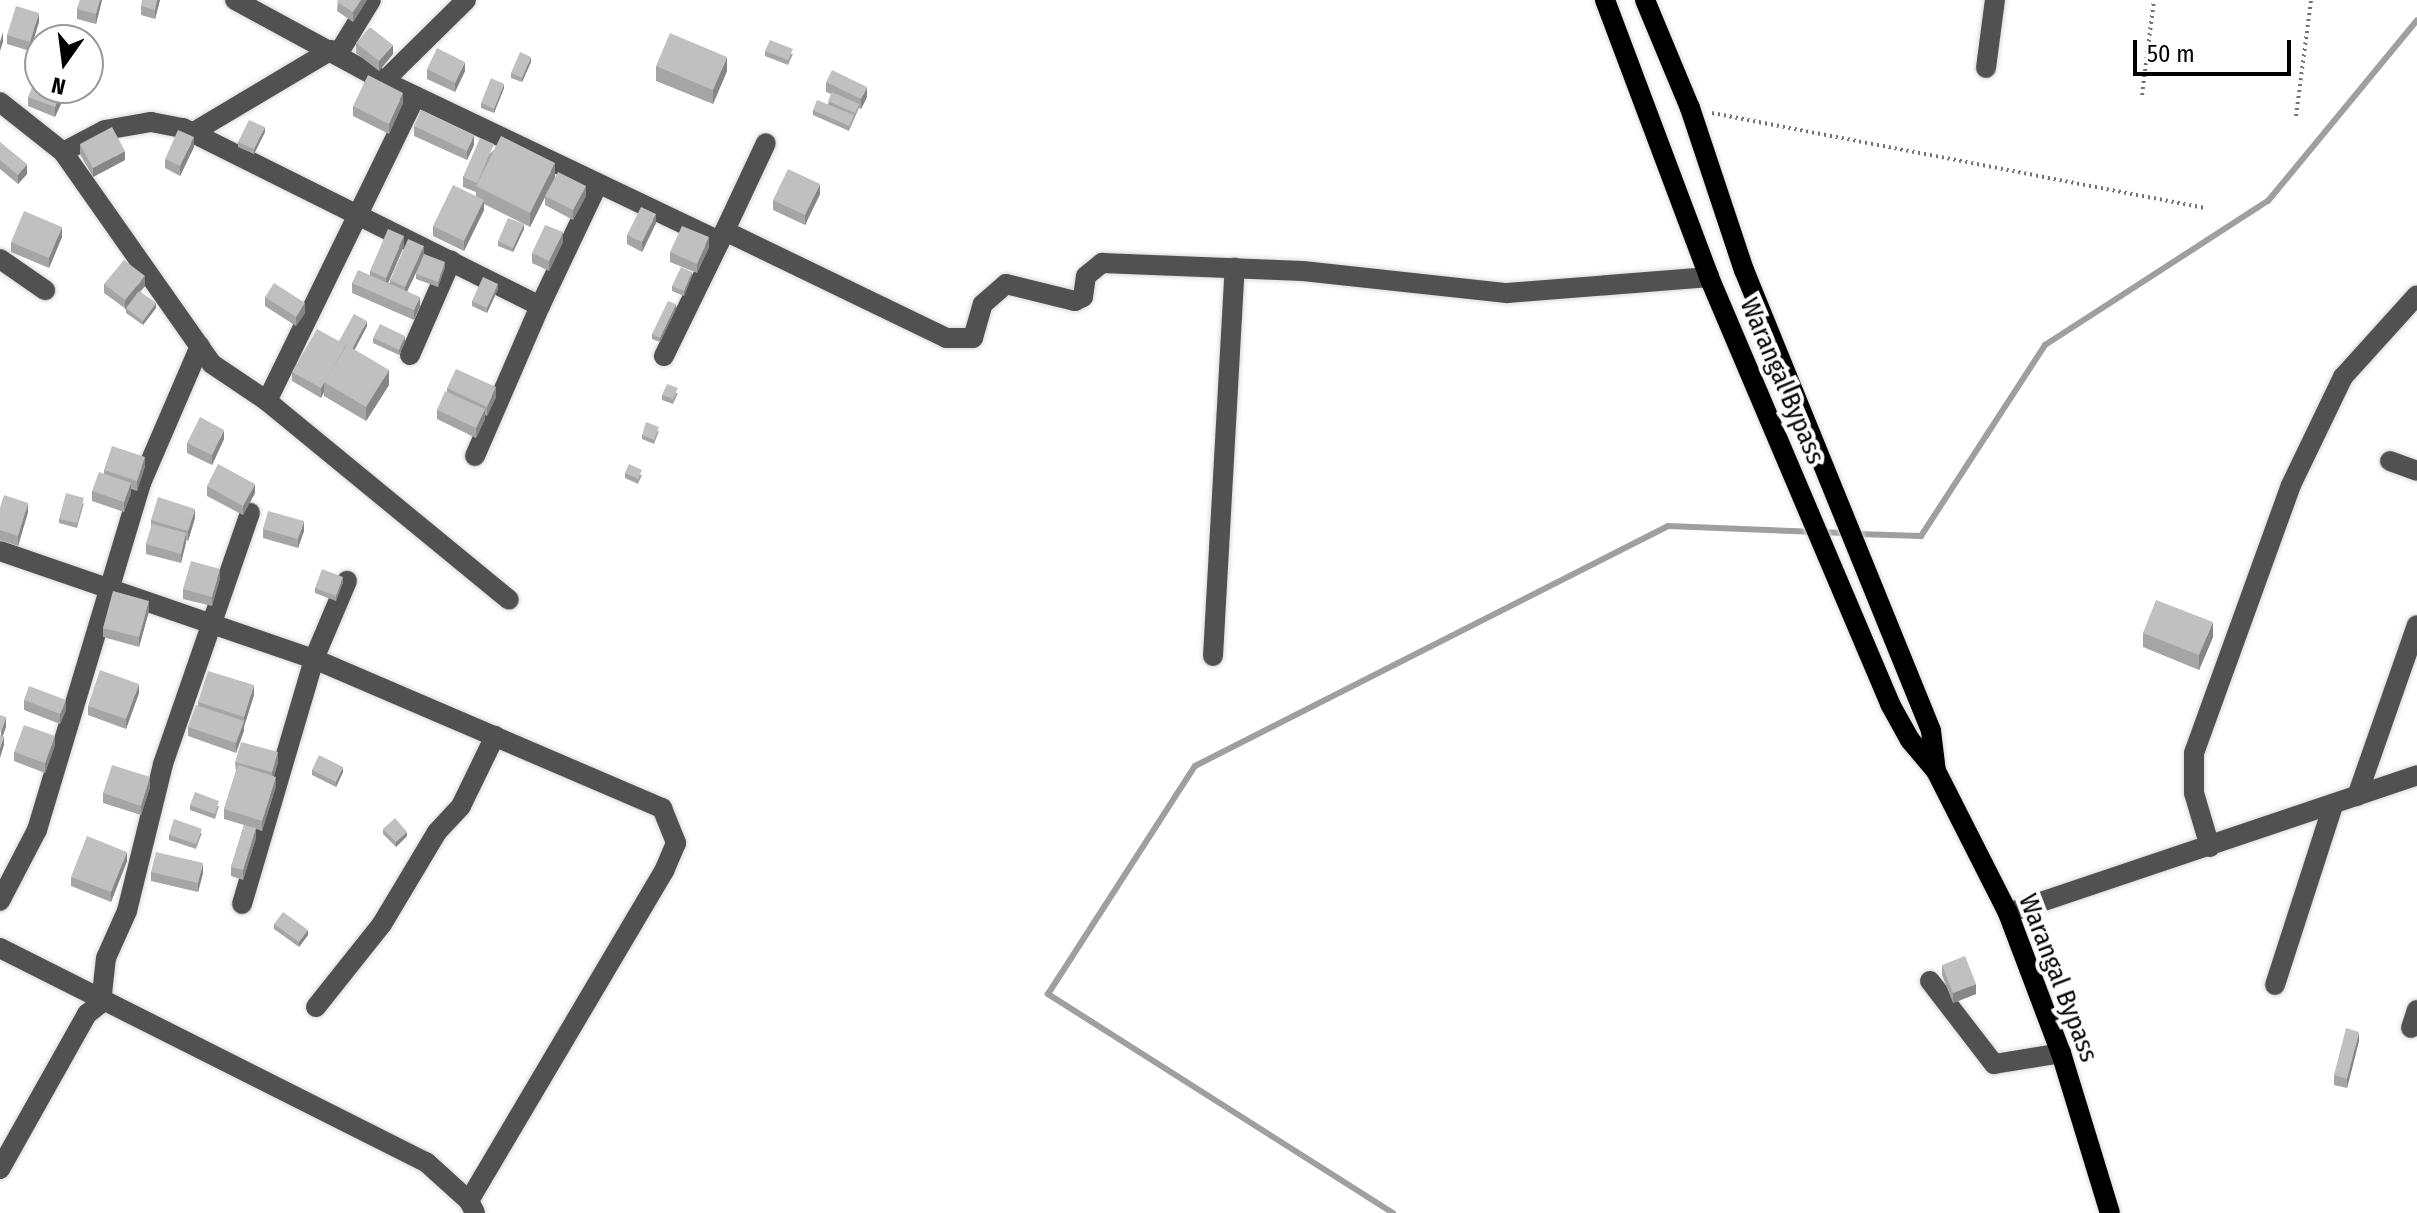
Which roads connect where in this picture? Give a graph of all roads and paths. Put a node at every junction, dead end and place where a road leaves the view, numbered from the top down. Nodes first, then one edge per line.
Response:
1 (237, 0) edge
2 (371, 0) edge
3 (466, 0) edge
4 (1605, 0) edge
5 (1645, 0) edge
6 (1995, 0) edge
7 (2154, 0) edge
8 (2311, 0) edge
9 (335, 52) junction
10 (1986, 68) dead end
11 (384, 81) junction
12 (2142, 95) dead end
13 (416, 96) junction
14 (0, 102) edge
15 (1690, 108) junction
16 (2296, 116) dead end
17 (192, 133) junction
18 (766, 143) dead end
19 (63, 152) junction
20 (598, 184) junction
21 (2205, 208) dead end
22 (360, 216) junction
23 (723, 236) junction
24 (0, 259) edge
25 (451, 261) junction
26 (1235, 268) junction
27 (1709, 277) junction
28 (45, 290) dead end
29 (2417, 295) edge
30 (540, 306) junction
31 (200, 346) junction
32 (410, 355) dead end
33 (664, 356) dead end
34 (267, 401) junction
35 (475, 456) dead end
36 (2390, 461) dead end
37 (2417, 471) edge
38 (250, 513) dead end
39 (1, 555) edge
40 (347, 581) dead end
41 (112, 589) junction
42 (509, 600) dead end
43 (2417, 625) edge
44 (211, 626) junction
45 (1213, 656) dead end
46 (314, 659) junction
47 (495, 736) junction
48 (1936, 771) junction
49 (2417, 775) edge
50 (2357, 796) junction
51 (2333, 805) junction
52 (2210, 847) junction
53 (0, 901) edge
54 (242, 904) dead end
55 (2008, 913) junction
56 (0, 948) edge
57 (1930, 981) dead end
58 (2275, 985) dead end
59 (101, 1003) junction
60 (316, 1007) dead end
61 (2061, 1053) junction
62 (0, 1169) edge
63 (472, 1207) edge
64 (2110, 1213) edge

1 - 9 street
2 - 9 street
3 - 11 street
4 - 27 main road, Warangal Bypass
5 - 15 main road, Warangal Bypass
6 - 10 street
7 - 12 path
8 - 16 path
9 - 11 street
9 - 17 street
11 - 13 street
13 - 20 street
13 - 22 street
14 - 19 street
15 - 21 path
15 - 48 main road, Warangal Bypass
17 - 19 street
17 - 22 street
18 - 23 street
19 - 31 street
20 - 23 street
20 - 30 street
22 - 25 street
22 - 34 street
23 - 26 street
23 - 33 street
24 - 28 street
25 - 30 street
25 - 32 street
26 - 27 street
26 - 45 street
27 - 48 main road, Warangal Bypass
29 - 52 street
30 - 35 street
31 - 34 street
31 - 41 street
34 - 42 street
36 - 37 street
38 - 44 street
39 - 41 street
40 - 46 street
41 - 44 street
41 - 53 street
43 - 50 street
44 - 46 street
44 - 59 street
46 - 47 street
46 - 54 street
47 - 60 street
47 - 63 street
48 - 55 main road, Warangal Bypass
49 - 50 street
50 - 51 street
51 - 52 street
51 - 58 street
52 - 55 street
55 - 61 main road, Warangal Bypass
56 - 59 street
57 - 61 street
59 - 62 street
59 - 63 street
61 - 64 main road, Warangal Bypass

